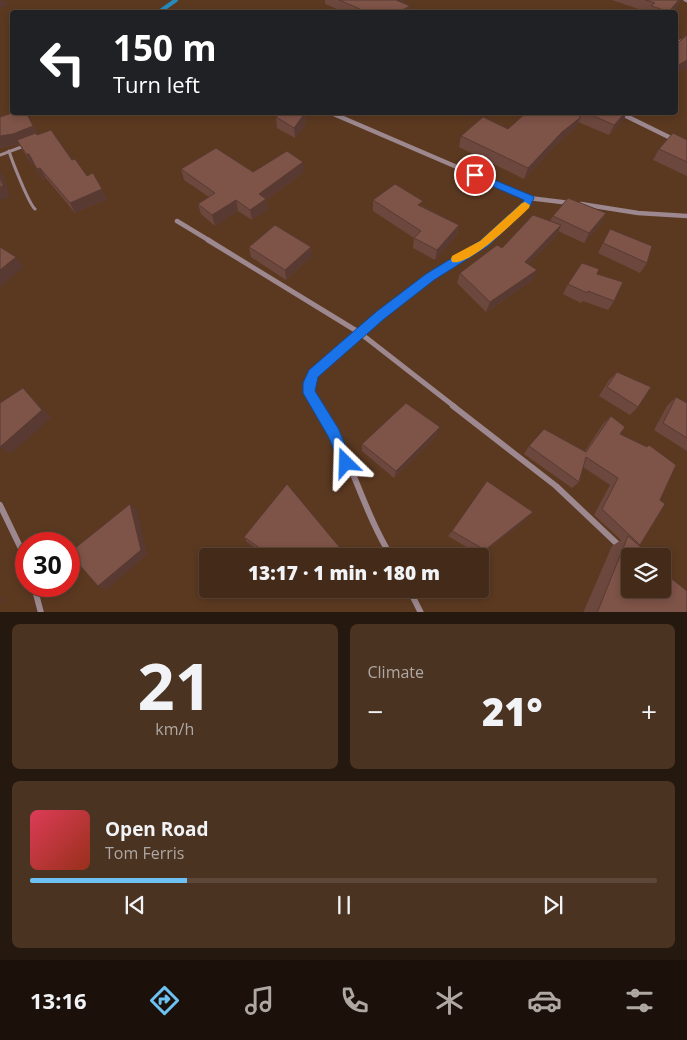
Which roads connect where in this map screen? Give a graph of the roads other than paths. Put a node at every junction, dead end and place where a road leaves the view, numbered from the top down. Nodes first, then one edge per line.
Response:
1 (336, 115) edge
2 (624, 115) edge
3 (26, 145) edge
4 (687, 146) edge
5 (9, 152) junction
6 (0, 155) edge
7 (529, 198) junction
8 (34, 209) dead end
9 (687, 216) edge
10 (178, 221) dead end
11 (360, 333) junction
12 (0, 505) edge
13 (15, 536) edge
14 (386, 548) edge
15 (622, 548) edge
16 (37, 597) edge
17 (414, 598) edge
18 (41, 612) edge
19 (421, 612) edge

1 - 7 street
2 - 4 street
3 - 5 lane
5 - 6 lane
5 - 8 lane
7 - 9 street
7 - 11 street
10 - 11 street
11 - 14 street
11 - 15 street
12 - 13 street
16 - 18 street
17 - 19 street

